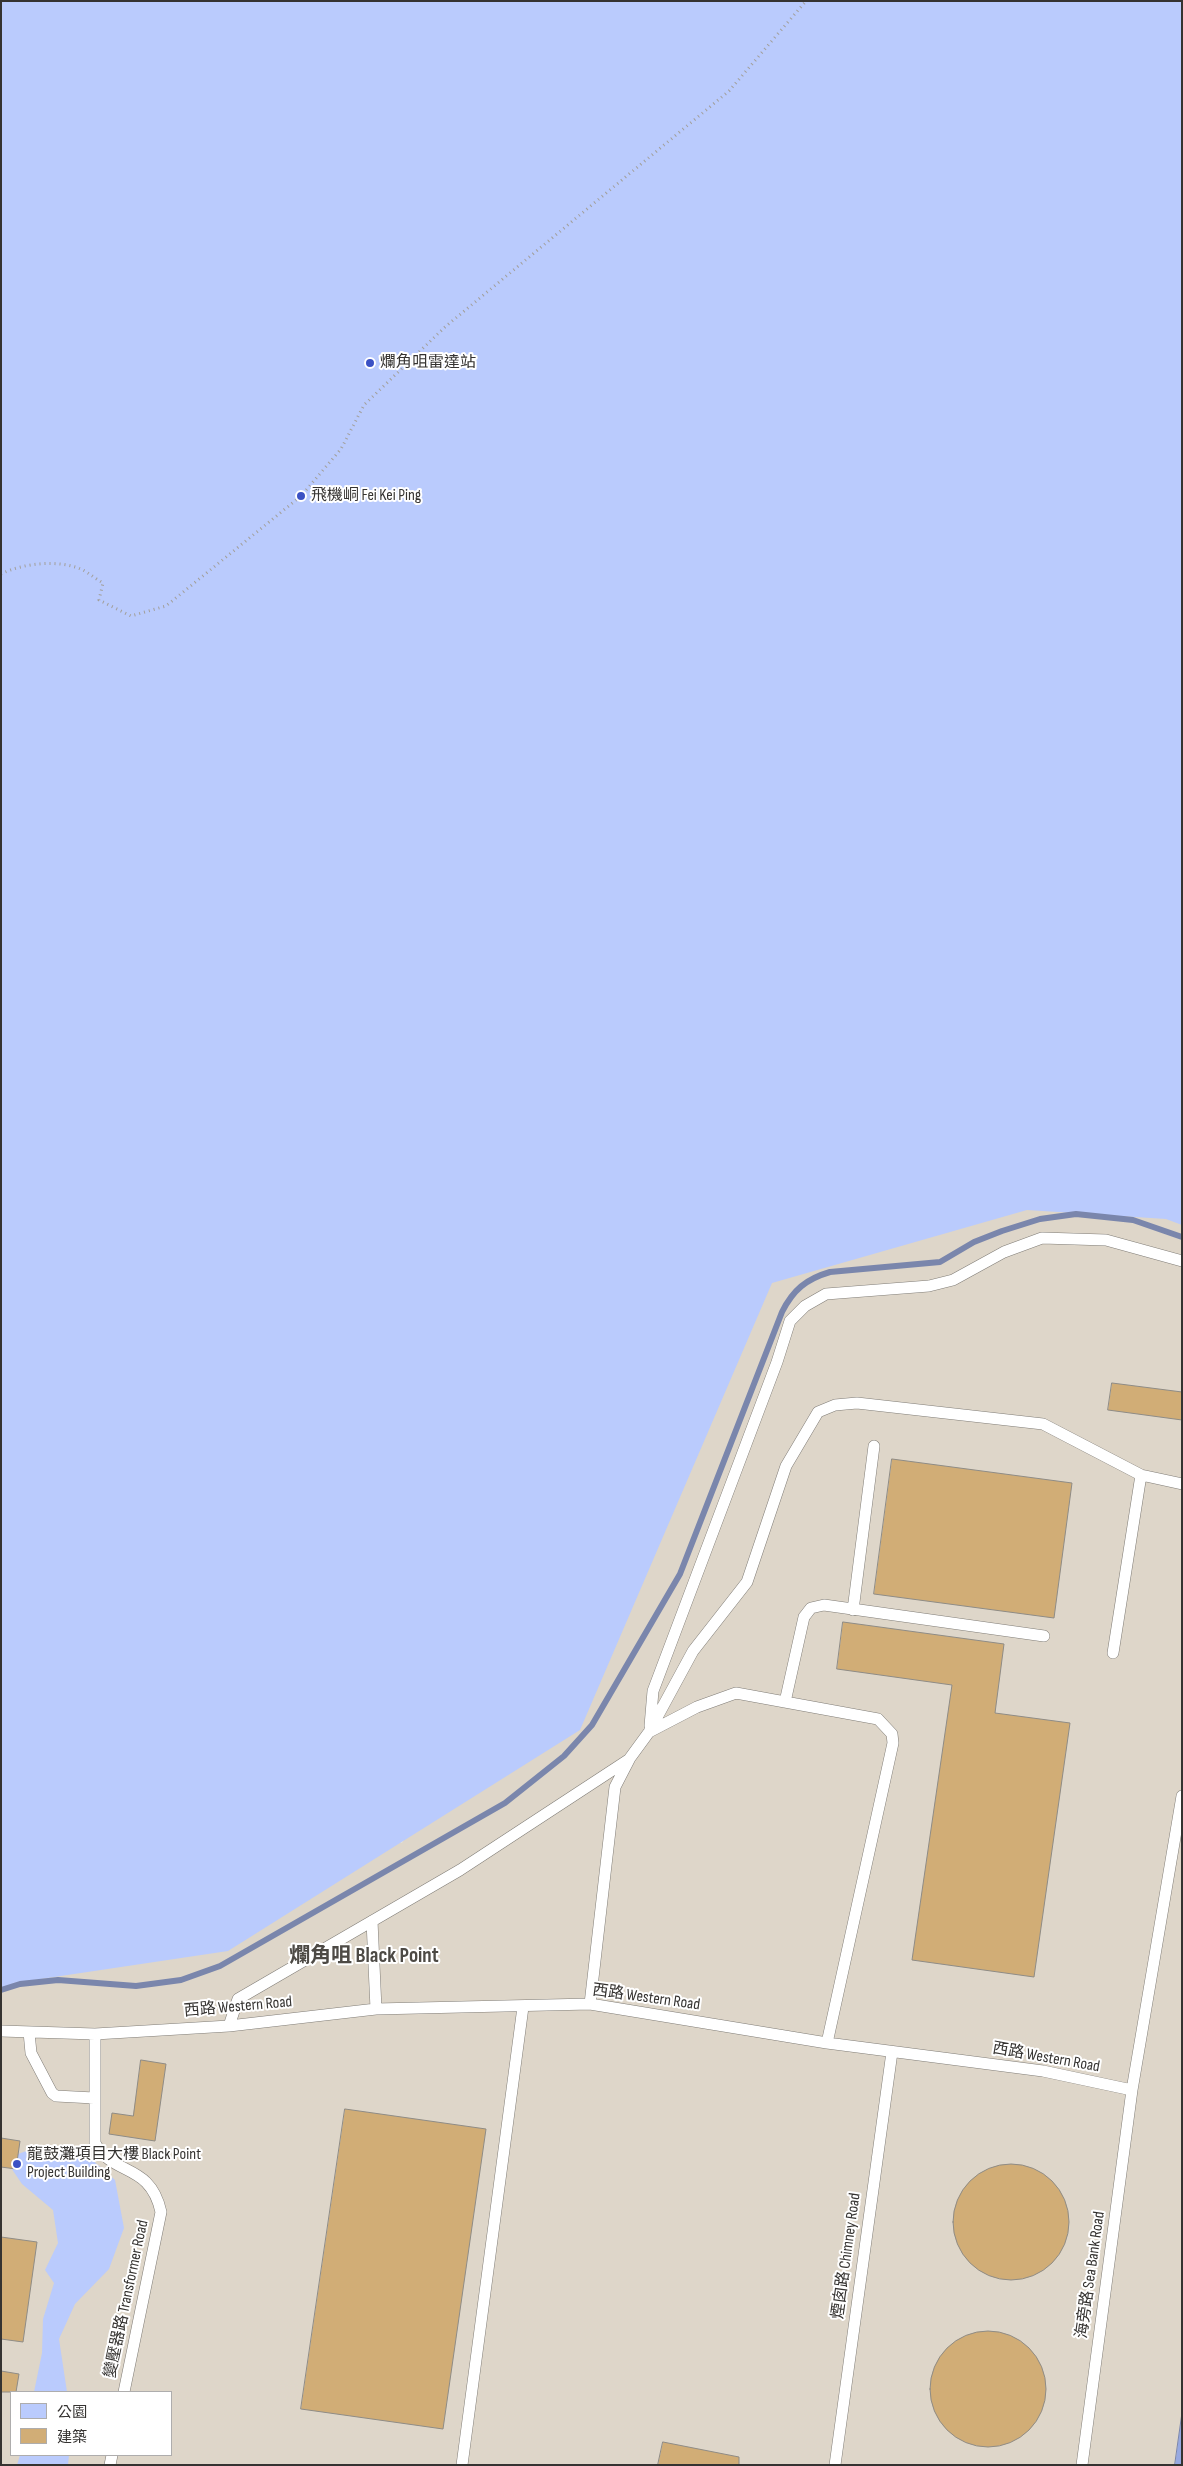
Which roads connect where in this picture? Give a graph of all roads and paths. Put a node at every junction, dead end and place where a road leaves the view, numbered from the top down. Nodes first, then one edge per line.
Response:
1 (806, 1) edge
2 (1, 574) edge
3 (1182, 1261) edge
4 (874, 1446) dead end
5 (1140, 1475) junction
6 (1182, 1484) edge
7 (853, 1610) junction
8 (1044, 1636) dead end
9 (1113, 1654) dead end
10 (785, 1702) junction
11 (649, 1732) junction
12 (630, 1758) junction
13 (1182, 1796) edge
14 (372, 1921) junction
15 (590, 2004) junction
16 (523, 2007) junction
17 (376, 2009) junction
18 (229, 2026) junction
19 (1, 2031) edge
20 (29, 2032) junction
21 (96, 2034) junction
22 (827, 2043) junction
23 (892, 2052) junction
24 (1132, 2090) junction
25 (94, 2098) junction
26 (124, 2391) edge
27 (462, 2465) edge
28 (835, 2465) edge
29 (1082, 2465) edge

1 - 2 path
3 - 11 lane
4 - 7 lane
5 - 6 lane
5 - 9 lane
5 - 11 lane
7 - 8 lane
7 - 10 lane
10 - 11 lane
10 - 22 lane
11 - 12 lane
12 - 14 lane
12 - 15 lane
13 - 24 lane, 海旁路 Sea Bank Road
14 - 17 lane
14 - 18 lane
15 - 16 lane, 西路 Western Road
15 - 22 lane, 西路 Western Road
16 - 17 lane, 西路 Western Road
16 - 27 lane
17 - 18 lane, 西路 Western Road
18 - 21 lane, 西路 Western Road
19 - 20 lane, 西路 Western Road
20 - 21 lane, 西路 Western Road
20 - 25 lane
21 - 25 lane
22 - 23 lane, 西路 Western Road
23 - 24 lane, 西路 Western Road
23 - 28 lane, 煙囱路 Chimney Road
24 - 29 lane, 海旁路 Sea Bank Road
25 - 26 lane, 變壓器路 Transformer Road

